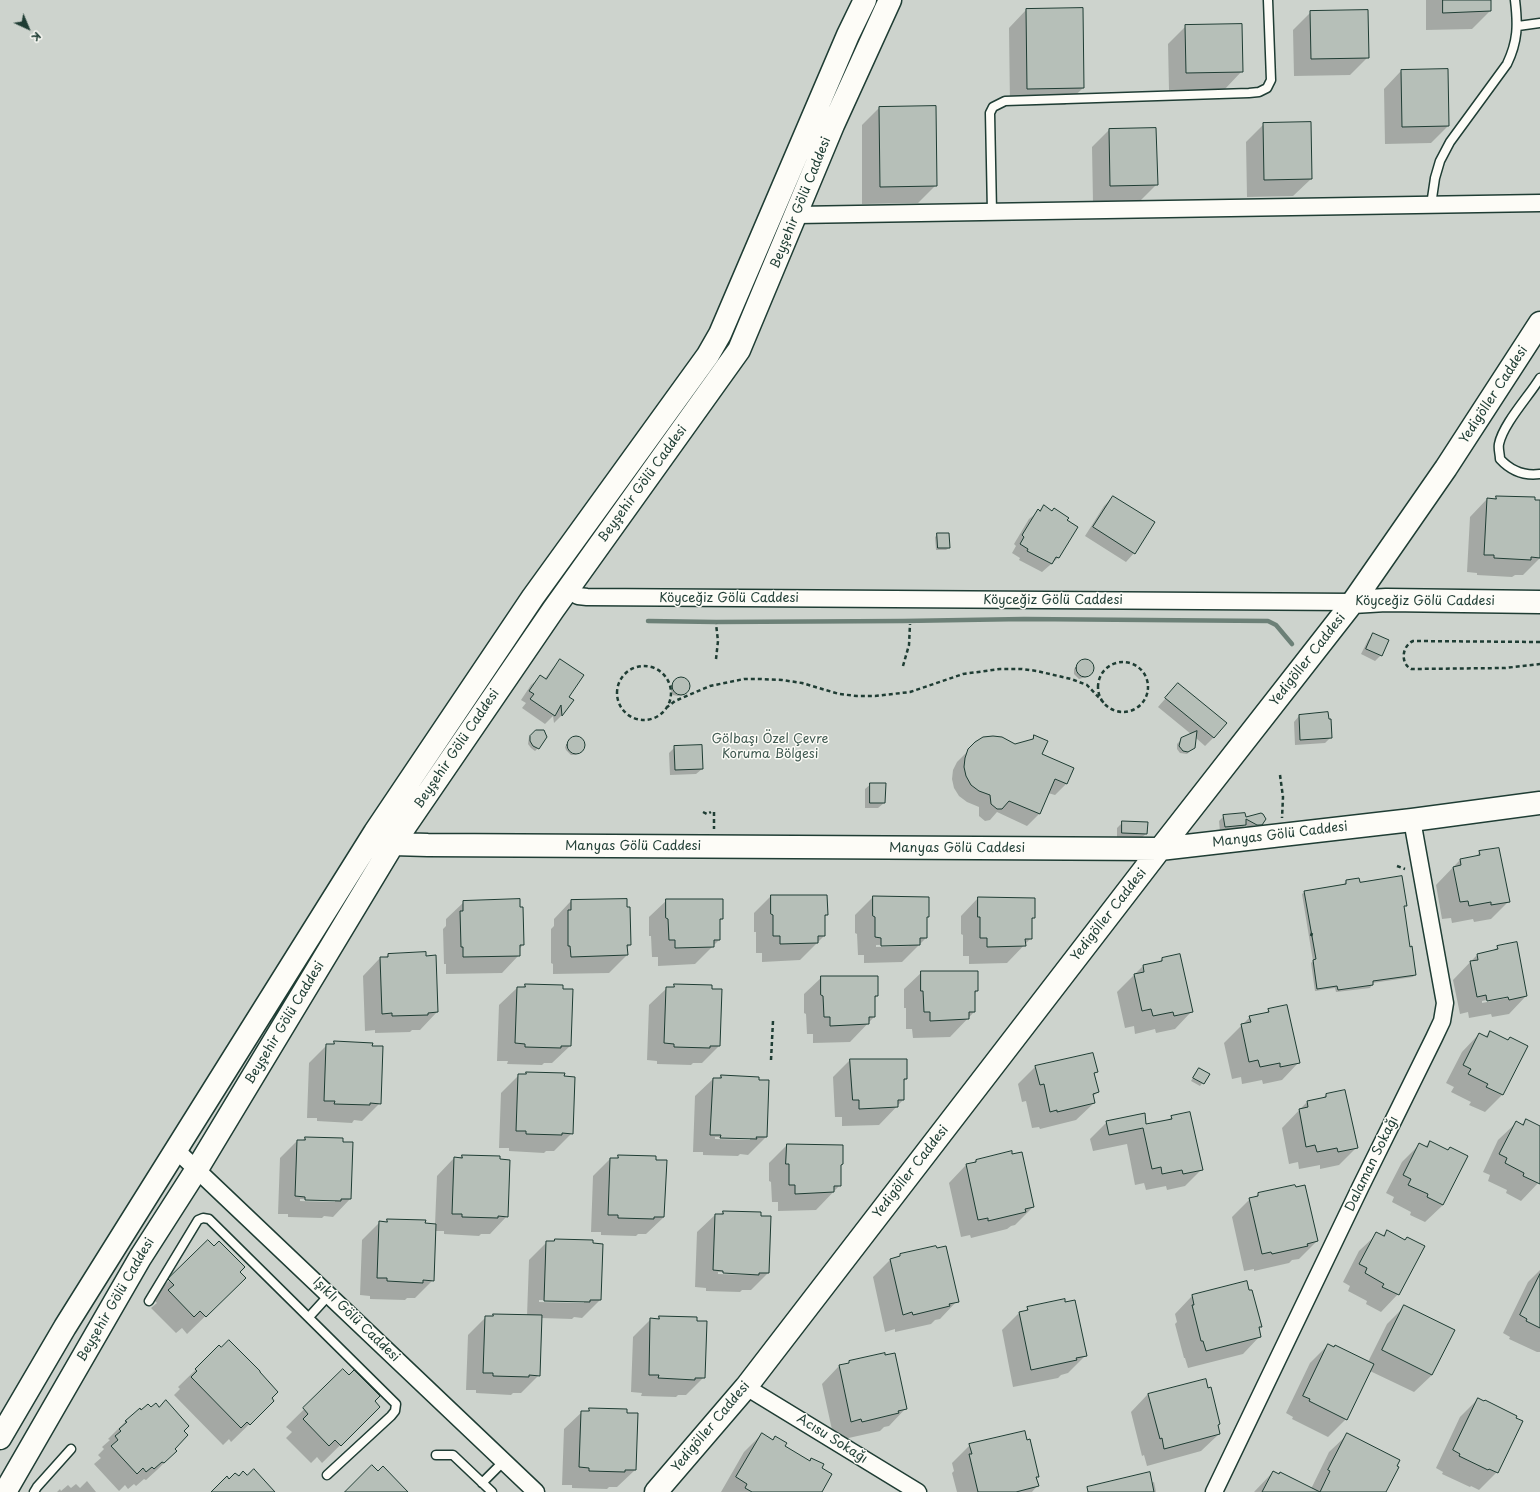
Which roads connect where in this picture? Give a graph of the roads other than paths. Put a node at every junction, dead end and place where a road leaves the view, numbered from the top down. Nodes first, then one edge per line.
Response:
1 (865, 0) edge
2 (890, 0) edge
3 (1268, 0) edge
4 (1516, 0) edge
5 (1540, 23) edge
6 (1518, 26) junction
7 (1540, 203) edge
8 (1431, 205) junction
9 (992, 212) junction
10 (796, 215) junction
11 (1540, 323) edge
12 (1540, 378) edge
13 (1540, 474) edge
14 (559, 562) junction
15 (572, 583) junction
16 (533, 597) junction
17 (1354, 602) junction
18 (1540, 602) edge
19 (553, 610) junction
20 (1540, 803) edge
21 (1412, 820) junction
22 (375, 832) junction
23 (393, 844) junction
24 (1160, 849) junction
25 (176, 1149) junction
26 (197, 1169) junction
27 (329, 1295) junction
28 (150, 1301) dead end
29 (309, 1317) junction
30 (746, 1387) junction
31 (0, 1438) edge
32 (71, 1449) dead end
33 (436, 1455) dead end
34 (504, 1461) junction
35 (327, 1475) dead end
36 (482, 1483) junction
37 (5, 1492) edge
38 (34, 1492) edge
39 (492, 1492) edge
40 (536, 1492) edge
41 (656, 1492) edge
42 (918, 1492) edge
43 (1214, 1492) edge

1 - 14 main road
2 - 10 main road, Beyşehir Gölü Caddesi
3 - 9 lane
4 - 6 lane
5 - 6 lane
6 - 8 lane
7 - 8 street
8 - 9 street
9 - 10 street
10 - 15 main road, Beyşehir Gölü Caddesi
11 - 17 main road, Yedigöller Caddesi
12 - 13 lane
14 - 15 main road
14 - 16 main road
15 - 17 street, Köyceğiz Gölü Caddesi
15 - 19 main road, Beyşehir Gölü Caddesi
16 - 19 main road
16 - 22 main road
17 - 18 main road, Köyceğiz Gölü Caddesi
17 - 24 main road, Yedigöller Caddesi
19 - 23 main road, Beyşehir Gölü Caddesi
20 - 21 main road, Manyas Gölü Caddesi
21 - 24 main road, Manyas Gölü Caddesi
21 - 43 street, Dalaman Sokağı
22 - 23 main road
22 - 25 main road
23 - 24 main road, Manyas Gölü Caddesi
23 - 26 main road, Beyşehir Gölü Caddesi
24 - 30 main road, Yedigöller Caddesi
25 - 26 street, Işıklı Gölü Caddesi
25 - 31 main road
26 - 27 street, Işıklı Gölü Caddesi
26 - 37 main road, Beyşehir Gölü Caddesi
27 - 29 lane
27 - 34 street, Işıklı Gölü Caddesi
28 - 29 lane
29 - 35 lane
30 - 41 main road, Yedigöller Caddesi
30 - 42 street, Acısu Sokağı
32 - 38 lane
33 - 36 lane
34 - 36 lane
34 - 40 street, Işıklı Gölü Caddesi
36 - 39 lane

